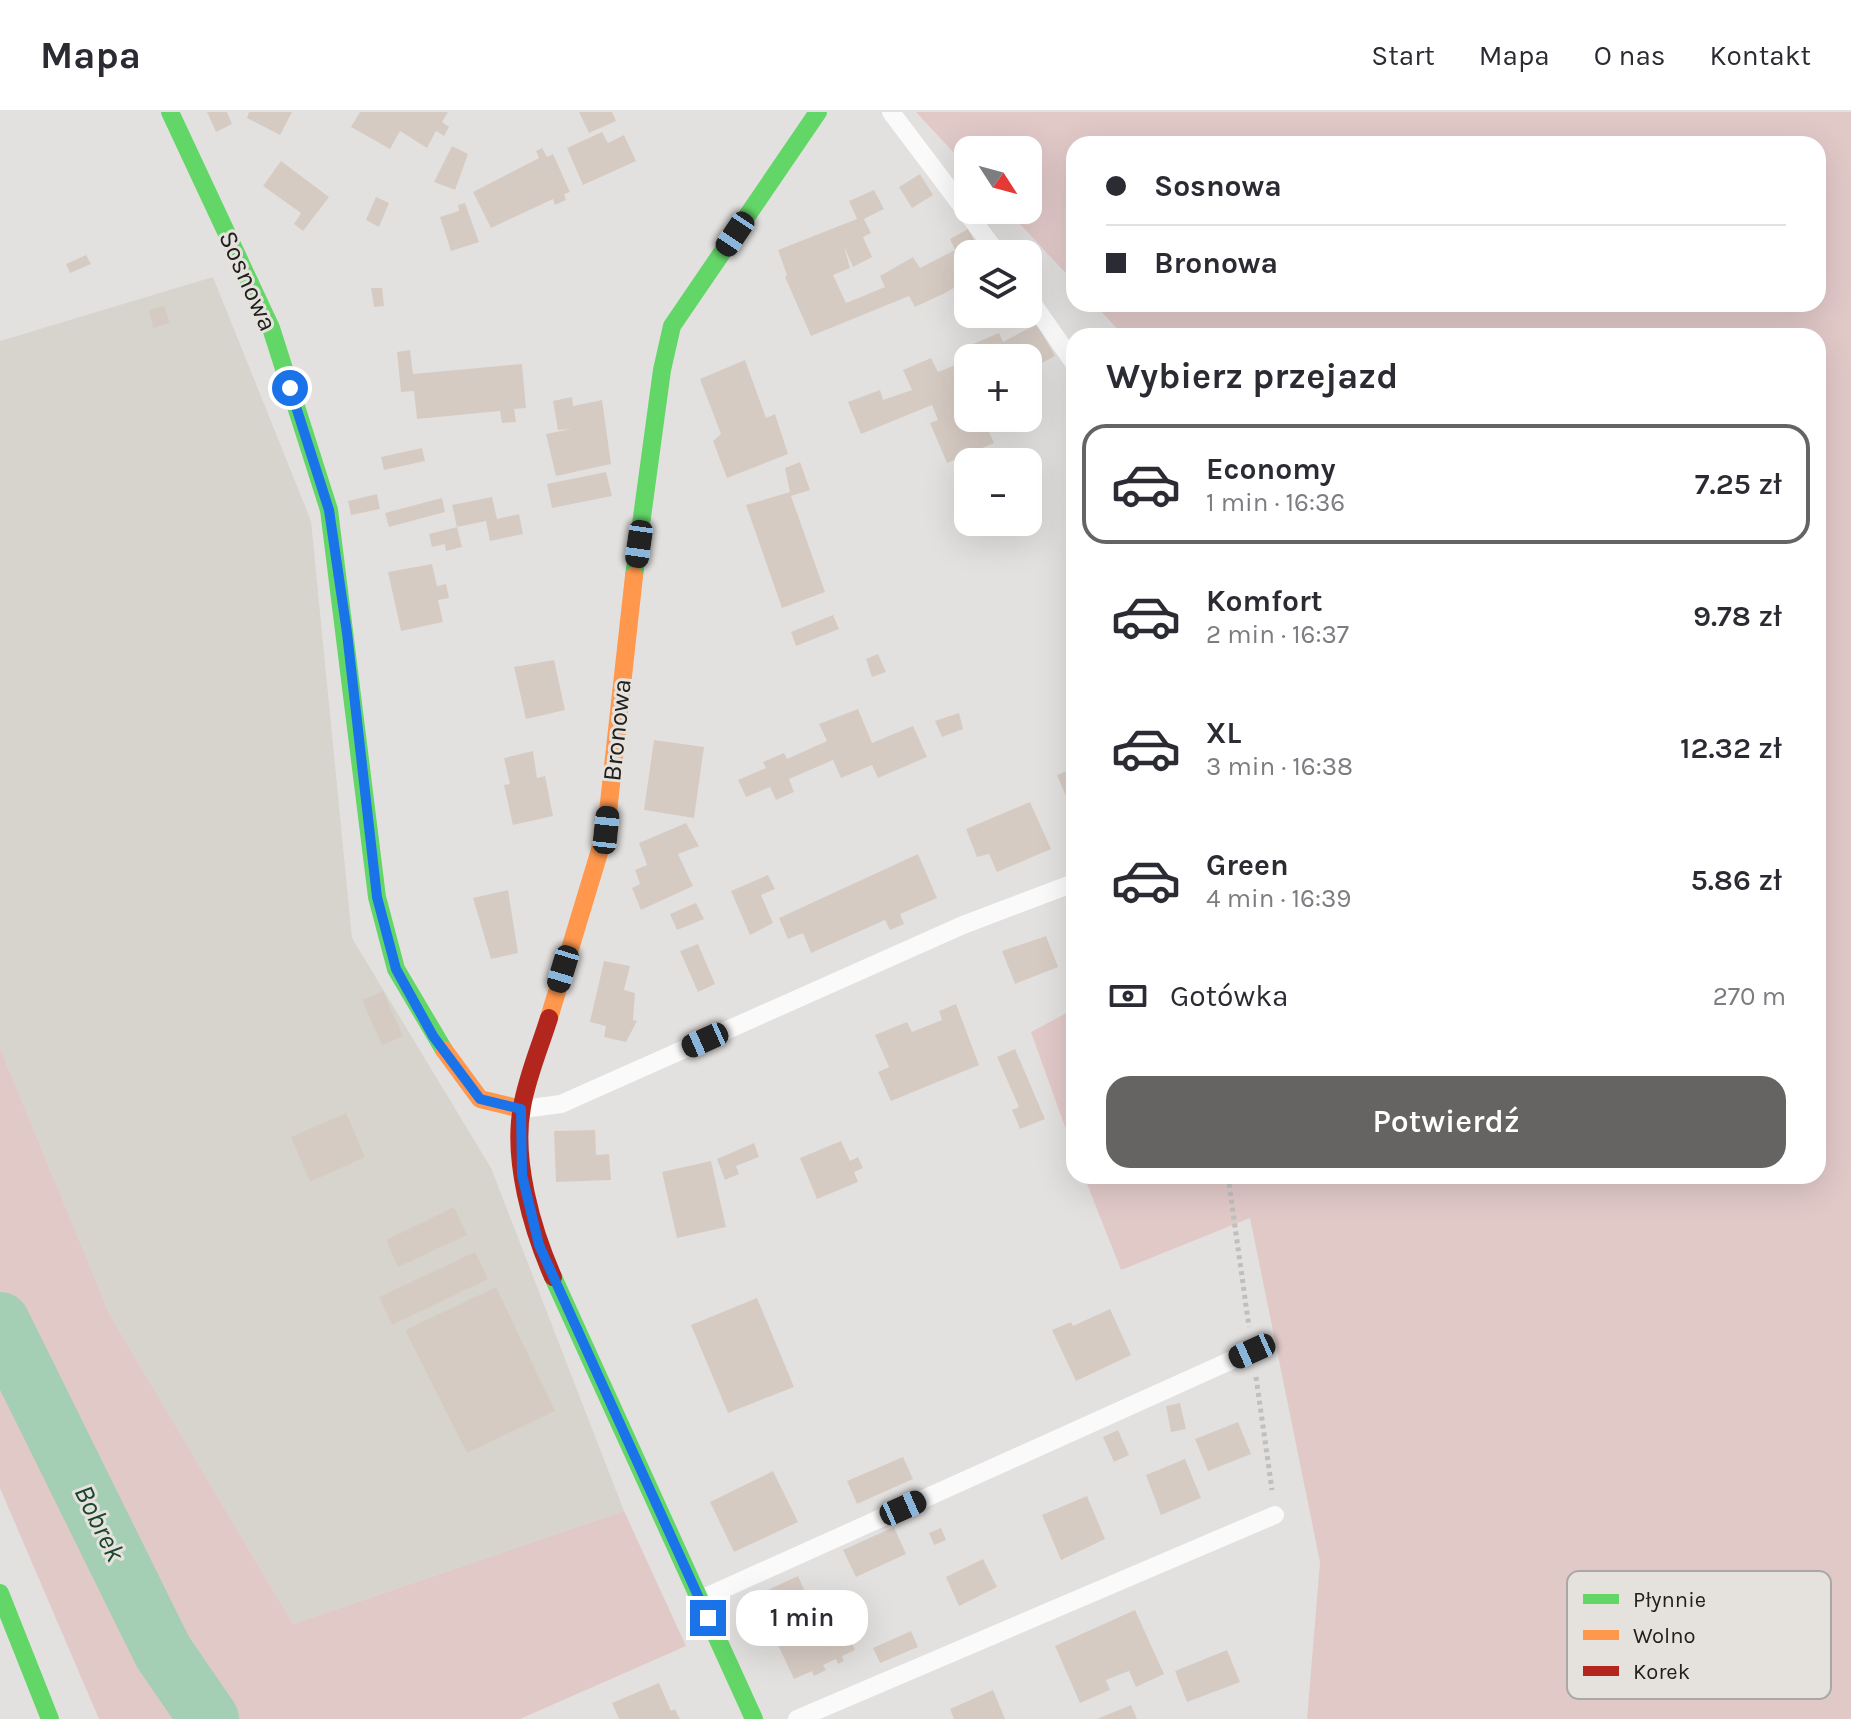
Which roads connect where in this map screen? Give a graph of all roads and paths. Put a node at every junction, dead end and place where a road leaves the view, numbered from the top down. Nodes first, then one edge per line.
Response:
1 (170, 112) edge
2 (818, 112) edge
3 (902, 116) edge
4 (988, 240) edge
5 (1042, 317) edge
6 (1066, 352) edge
7 (1066, 886) edge
8 (521, 1109) junction
9 (1252, 1351) dead end
10 (1275, 1515) dead end
11 (0, 1593) edge
12 (699, 1600) junction
13 (50, 1719) edge
14 (754, 1719) edge
15 (797, 1719) edge

1 - 8 main road, Sosnowa
2 - 8 main road, Bronowa
3 - 4 lane
5 - 6 lane
7 - 8 lane
8 - 12 main road, Bronowa
9 - 12 lane
10 - 15 lane
11 - 13 main road
12 - 14 main road, Bronowa

